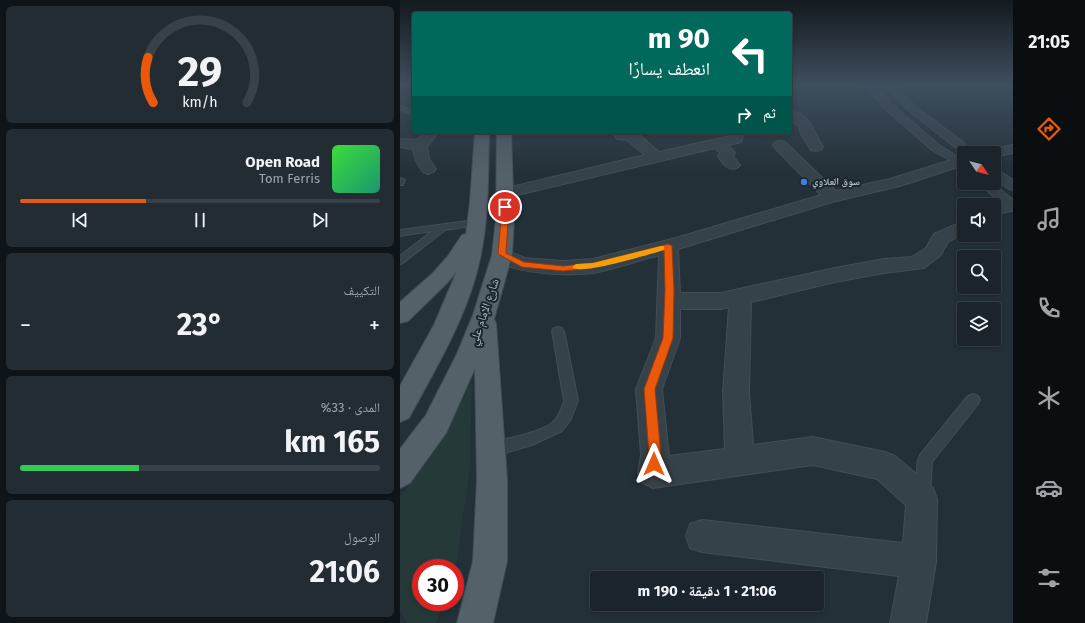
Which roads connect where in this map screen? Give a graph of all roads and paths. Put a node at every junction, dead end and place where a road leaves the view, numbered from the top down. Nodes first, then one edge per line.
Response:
1 (897, 114) edge
2 (919, 114) edge
3 (792, 115) edge
4 (430, 134) edge
5 (482, 134) edge
6 (504, 134) edge
7 (620, 134) edge
8 (631, 134) edge
9 (631, 134) edge
10 (706, 134) edge
11 (737, 134) edge
12 (400, 143) edge
13 (716, 144) junction
14 (420, 145) junction
15 (780, 145) dead end
16 (957, 146) edge
17 (816, 147) dead end
18 (1013, 149) edge
19 (1001, 152) edge
20 (656, 157) junction
21 (957, 157) edge
22 (957, 162) edge
23 (732, 165) dead end
24 (428, 169) dead end
25 (1001, 178) edge
26 (1013, 186) edge
27 (994, 190) edge
28 (505, 193) junction
29 (832, 197) junction
30 (1012, 206) edge
31 (1001, 209) edge
32 (505, 219) junction
33 (476, 227) junction
34 (442, 228) junction
35 (957, 230) edge
36 (400, 233) edge
37 (668, 246) junction
38 (502, 254) junction
39 (400, 261) edge
40 (740, 297) junction
41 (669, 301) junction
42 (400, 315) edge
43 (484, 315) junction
44 (558, 331) dead end
45 (973, 400) dead end
46 (400, 410) edge
47 (490, 450) junction
48 (740, 460) junction
49 (400, 473) edge
50 (922, 499) junction
51 (702, 536) dead end
52 (919, 562) junction
53 (475, 623) edge
54 (908, 623) edge

1 - 21 street
2 - 16 street
3 - 17 street
4 - 14 street
5 - 33 main road
6 - 28 main road, شارع الإمام علي
7 - 9 street
8 - 20 street
10 - 13 street
11 - 13 street
12 - 14 street
13 - 20 street
13 - 23 street
14 - 24 street
15 - 29 street
18 - 19 street
20 - 28 street
22 - 29 street
25 - 26 street
27 - 30 street
28 - 32 main road, شارع الإمام علي
29 - 37 street
30 - 31 street
32 - 33 main road
32 - 38 main road, شارع الإمام علي
33 - 34 lane
33 - 42 main road
33 - 46 main road
34 - 36 lane
34 - 39 lane
35 - 40 street
37 - 38 street
37 - 41 street
38 - 43 main road, شارع الإمام علي
40 - 41 street
40 - 48 street
41 - 48 street
43 - 47 main road
43 - 49 main road, شارع الإمام علي
44 - 47 lane
45 - 50 lane
47 - 53 main road
48 - 50 street
50 - 52 street
51 - 52 street
52 - 54 street

